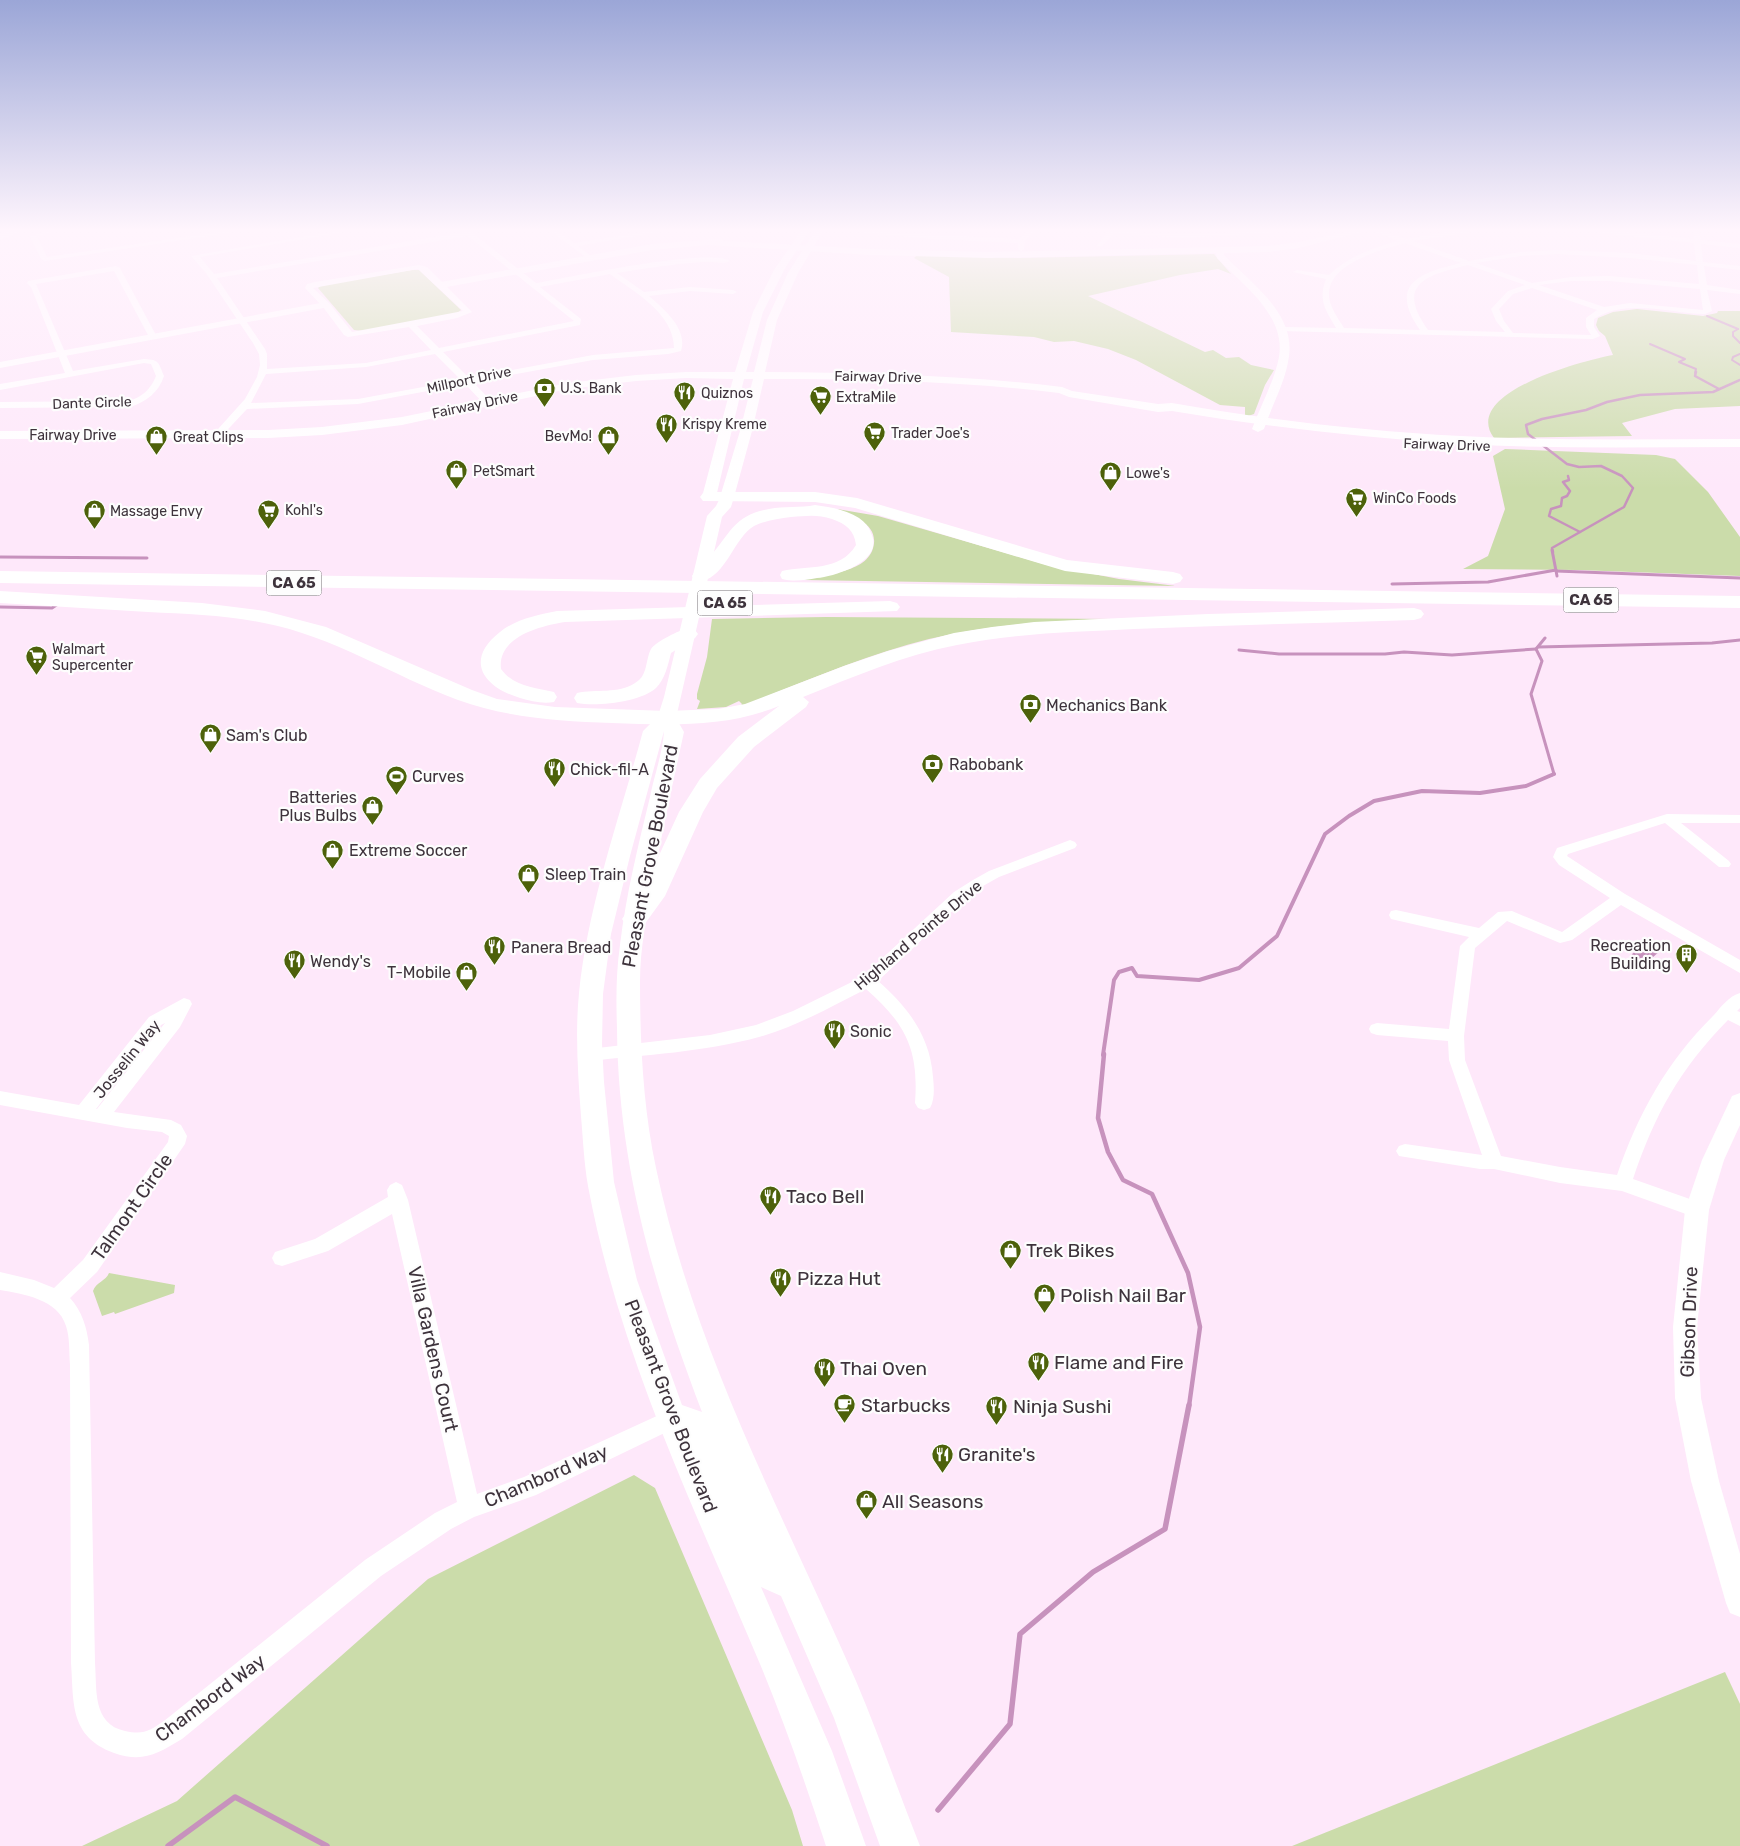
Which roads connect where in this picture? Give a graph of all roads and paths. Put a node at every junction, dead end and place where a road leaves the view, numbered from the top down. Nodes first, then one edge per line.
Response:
1 (46, 317) edge
2 (143, 317) edge
3 (238, 317) edge
4 (261, 317) edge
5 (336, 317) edge
6 (447, 317) edge
7 (573, 317) edge
8 (667, 317) edge
9 (756, 317) edge
10 (773, 317) edge
11 (1274, 317) edge
12 (1335, 317) edge
13 (1414, 317) edge
14 (1498, 317) edge
15 (1591, 317) edge
16 (241, 321) junction
17 (411, 324) junction
18 (1283, 329) junction
19 (1342, 330) junction
20 (1425, 332) junction
21 (1511, 334) junction
22 (153, 337) junction
23 (438, 351) junction
24 (60, 354) junction
25 (0, 365) edge
26 (264, 372) junction
27 (70, 374) junction
28 (738, 378) junction
29 (758, 378) junction
30 (466, 380) junction
31 (966, 380) junction
32 (0, 387) edge
33 (1015, 391) junction
34 (1065, 392) junction
35 (0, 405) edge
36 (489, 405) junction
37 (242, 406) junction
38 (1259, 426) junction
39 (216, 437) junction
40 (0, 438) edge
41 (1740, 443) edge
42 (1562, 444) junction
43 (1740, 451) edge
44 (716, 505) junction
45 (813, 510) junction
46 (709, 564) junction
47 (0, 577) edge
48 (589, 586) junction
49 (0, 595) edge
50 (1740, 602) edge
51 (1446, 605) junction
52 (933, 606) junction
53 (1740, 617) edge
54 (688, 634) junction
55 (874, 662) junction
56 (585, 698) junction
57 (669, 709) junction
58 (1667, 818) junction
59 (1740, 819) edge
60 (1070, 845) dead end
61 (1724, 864) dead end
62 (1620, 898) junction
63 (1396, 915) dead end
64 (635, 919) junction
65 (1481, 934) junction
66 (1740, 967) edge
67 (868, 980) junction
68 (1736, 1008) edge
69 (1378, 1028) dead end
70 (1456, 1036) junction
71 (628, 1051) junction
72 (590, 1055) junction
73 (0, 1098) edge
74 (1740, 1102) edge
75 (924, 1103) dead end
76 (92, 1115) junction
77 (1405, 1151) dead end
78 (1494, 1162) junction
79 (1624, 1183) junction
80 (1697, 1210) junction
81 (282, 1258) dead end
82 (0, 1281) edge
83 (56, 1299) junction
84 (672, 1419) junction
85 (469, 1508) junction
86 (794, 1584) junction
87 (1740, 1604) edge
88 (846, 1846) edge
89 (900, 1846) edge

1 - 24 street, Dante Circle
2 - 22 street, Dante Circle
3 - 16 street
4 - 16 street
5 - 17 street
6 - 17 street
7 - 23 street
8 - 30 street, Millport Drive
9 - 28 main road, Pleasant Grove Boulevard
10 - 29 main road, Pleasant Grove Boulevard
11 - 18 street
12 - 19 street
13 - 20 street
14 - 21 street
15 - 21 street
16 - 22 street
16 - 26 street
17 - 23 street
18 - 19 street
18 - 38 street
19 - 20 street
20 - 21 street
22 - 24 street
23 - 26 street
23 - 30 street
24 - 25 street
24 - 27 street, Dante Circle
26 - 37 street
27 - 32 street, Dante Circle
27 - 35 street, Dante Circle
28 - 29 main road, Fairway Drive
28 - 36 main road, Fairway Drive
28 - 44 main road, Pleasant Grove Boulevard
29 - 31 main road, Fairway Drive
29 - 33 main road, Fairway Drive
29 - 44 main road, Pleasant Grove Boulevard
30 - 36 street
30 - 37 street, Millport Drive
31 - 33 main road
31 - 34 main road, Fairway Drive
33 - 34 main road
34 - 38 main road, Fairway Drive
36 - 39 main road, Fairway Drive
37 - 39 street
38 - 42 main road, Fairway Drive
39 - 40 main road, Fairway Drive
39 - 40 main road, Fairway Drive
41 - 42 main road, Fairway Drive
42 - 43 main road, Fairway Drive
44 - 45 highway
44 - 46 main road, Pleasant Grove Boulevard
44 - 51 highway
45 - 46 highway
45 - 48 highway
46 - 54 main road, Pleasant Grove Boulevard
47 - 48 highway, CA 65
48 - 51 highway, CA 65
49 - 52 highway, CA 65
49 - 57 highway
50 - 51 highway, CA 65
51 - 52 highway, CA 65
51 - 53 highway, CA 65
51 - 55 highway
52 - 56 highway
54 - 56 highway
54 - 57 main road, Pleasant Grove Boulevard
55 - 57 highway
55 - 64 highway
56 - 57 highway
57 - 64 main road, Pleasant Grove Boulevard
57 - 72 main road, Pleasant Grove Boulevard
58 - 59 street
58 - 61 street
58 - 62 street
60 - 67 street, Highland Pointe Drive
62 - 65 street
62 - 66 street
63 - 65 street
64 - 71 main road, Pleasant Grove Boulevard
65 - 70 street
67 - 71 street, Highland Pointe Drive
67 - 75 street
68 - 79 street
69 - 70 street
70 - 78 street
71 - 72 street, Highland Pointe Drive
71 - 86 main road, Pleasant Grove Boulevard
72 - 84 main road, Pleasant Grove Boulevard
73 - 76 street, Talmont Circle
74 - 80 street, Gibson Drive
76 - 76 street, Josselin Way
76 - 83 street, Talmont Circle
77 - 78 street
78 - 79 street
79 - 80 street
80 - 87 street, Gibson Drive
81 - 85 street, Villa Gardens Court
82 - 83 street
83 - 85 street, Chambord Way
84 - 85 street, Chambord Way
84 - 86 main road
84 - 88 main road, Pleasant Grove Boulevard
86 - 89 main road, Pleasant Grove Boulevard

